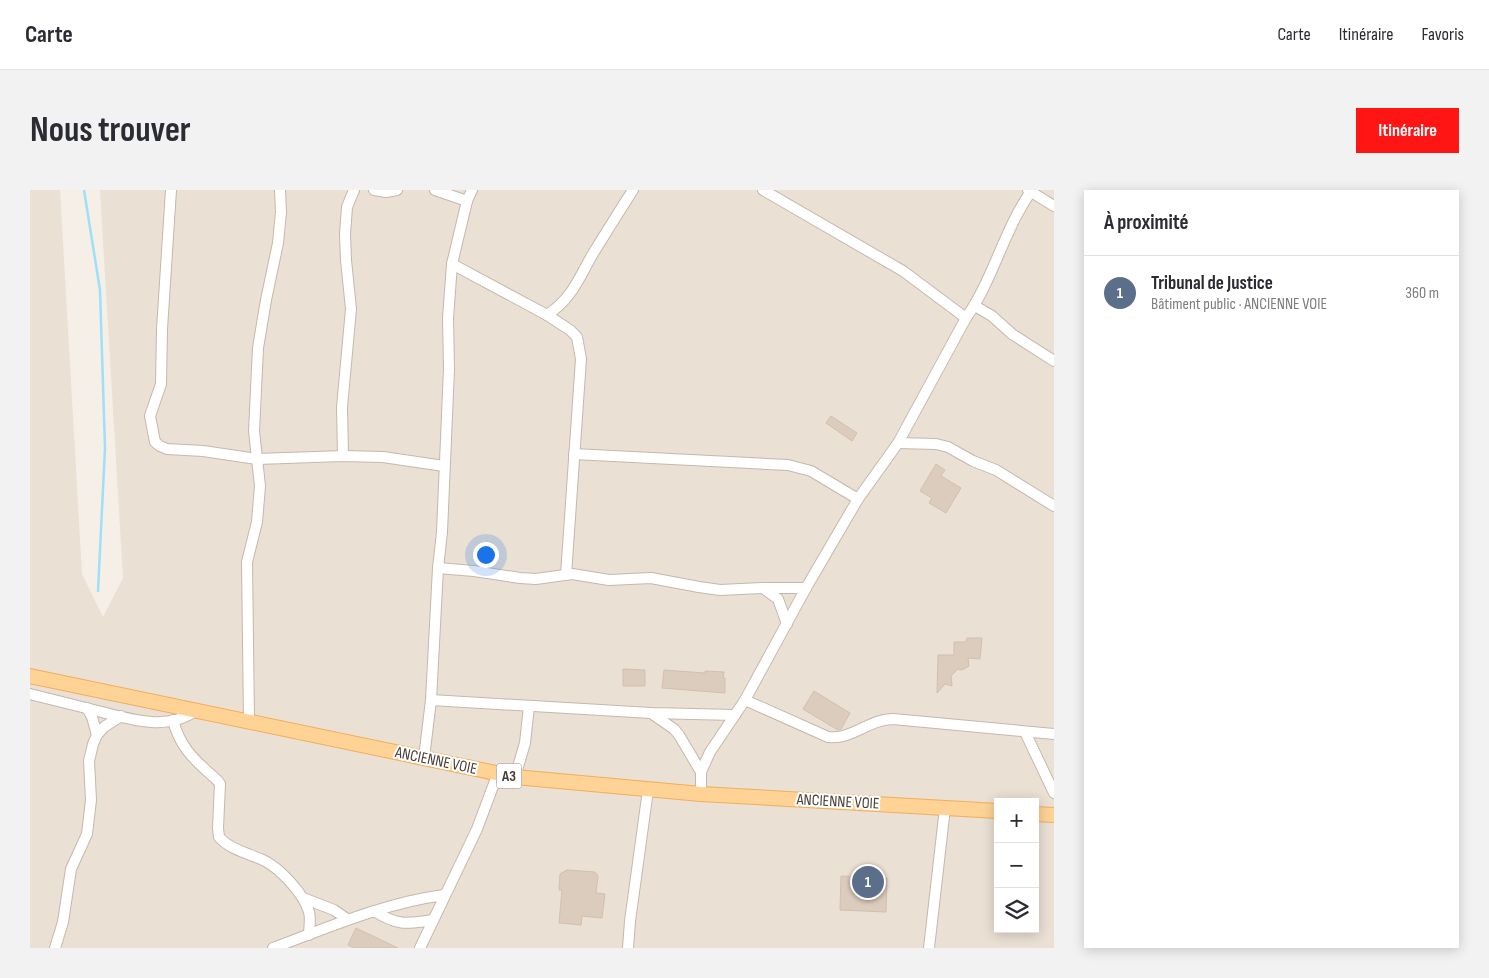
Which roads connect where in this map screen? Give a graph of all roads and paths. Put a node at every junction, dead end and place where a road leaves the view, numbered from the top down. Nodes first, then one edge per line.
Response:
1 (171, 190) edge
2 (280, 190) edge
3 (354, 190) edge
4 (374, 190) edge
5 (398, 190) edge
6 (435, 190) edge
7 (472, 190) edge
8 (633, 190) edge
9 (763, 190) edge
10 (1030, 190) edge
11 (467, 201) junction
12 (1054, 206) edge
13 (452, 264) junction
14 (974, 306) junction
15 (547, 315) junction
16 (966, 318) junction
17 (1054, 361) edge
18 (898, 443) junction
19 (574, 454) junction
20 (343, 456) junction
21 (257, 459) junction
22 (444, 466) junction
23 (858, 499) junction
24 (1054, 506) edge
25 (438, 568) junction
26 (566, 575) junction
27 (762, 588) junction
28 (806, 588) junction
29 (786, 624) junction
30 (30, 676) edge
31 (30, 694) edge
32 (431, 700) junction
33 (745, 700) junction
34 (529, 706) junction
35 (87, 708) junction
36 (195, 710) junction
37 (651, 713) junction
38 (735, 715) junction
39 (122, 716) junction
40 (173, 720) junction
41 (249, 721) junction
42 (1024, 732) junction
43 (1054, 734) edge
44 (97, 735) junction
45 (424, 758) junction
46 (701, 772) junction
47 (498, 774) junction
48 (516, 777) junction
49 (648, 790) junction
50 (1054, 793) edge
51 (701, 794) junction
52 (945, 808) junction
53 (994, 811) edge
54 (1053, 813) edge
55 (1039, 814) edge
56 (444, 895) junction
57 (303, 898) junction
58 (374, 911) junction
59 (347, 920) junction
60 (432, 920) junction
61 (309, 935) junction
62 (55, 948) edge
63 (273, 948) edge
64 (420, 948) edge
65 (628, 948) edge
66 (929, 948) edge

1 - 21 street
2 - 21 street
3 - 20 street
4 - 5 street
6 - 11 street
7 - 11 street
8 - 15 street
9 - 16 street
10 - 12 street
10 - 14 street
11 - 13 street
13 - 15 street
13 - 22 street
14 - 16 street
14 - 17 street
15 - 19 street
16 - 18 street
18 - 23 street
18 - 24 street
19 - 23 street
19 - 26 street
20 - 21 street
20 - 22 street
21 - 41 street
22 - 25 street
23 - 28 street
25 - 26 street
25 - 32 street
26 - 27 street
27 - 28 street
27 - 29 street
28 - 29 street
29 - 33 street
30 - 36 main road, ANCIENNE VOIE / A3
31 - 35 street
32 - 34 street
32 - 45 street
33 - 38 street
33 - 42 street
34 - 37 street
34 - 48 street
35 - 39 street
35 - 44 street
36 - 40 street
36 - 41 main road, ANCIENNE VOIE / A3
37 - 38 street
37 - 46 street
38 - 46 street
39 - 40 street
39 - 44 street
40 - 57 street
41 - 45 main road, ANCIENNE VOIE / A3
42 - 43 street
42 - 50 street
44 - 62 street
45 - 47 main road, ANCIENNE VOIE / A3
46 - 51 street
47 - 48 main road, ANCIENNE VOIE / A3
47 - 56 street
48 - 49 main road, ANCIENNE VOIE / A3
49 - 51 main road, ANCIENNE VOIE / A3
49 - 65 street
51 - 52 main road, ANCIENNE VOIE / A3
52 - 53 main road, ANCIENNE VOIE / A3
52 - 66 street
54 - 55 main road
56 - 58 street
56 - 60 street
57 - 59 street
57 - 61 street
58 - 59 street
58 - 60 street
59 - 61 street
60 - 64 street
61 - 63 street

